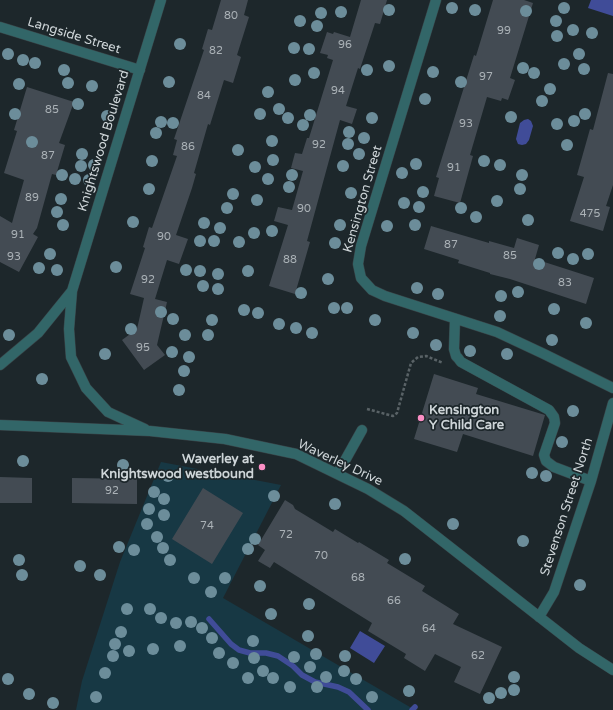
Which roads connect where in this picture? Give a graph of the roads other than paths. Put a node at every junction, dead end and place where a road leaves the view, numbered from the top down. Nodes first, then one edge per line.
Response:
1 (161, 0) edge
2 (436, 0) edge
3 (0, 27) edge
4 (140, 70) junction
5 (72, 291) junction
6 (455, 319) junction
7 (0, 365) edge
8 (613, 388) edge
9 (613, 402) edge
10 (0, 425) edge
11 (362, 430) dead end
12 (150, 431) junction
13 (338, 474) junction
14 (591, 481) junction
15 (539, 617) junction
16 (613, 670) edge

1 - 4 street, Knightswood Boulevard
2 - 6 street, Kensington Street
3 - 4 street, Langside Street
4 - 5 street, Knightswood Boulevard
5 - 7 street, Knightswood Boulevard
5 - 12 street, Knightswood Boulevard
6 - 8 street, Kensington Street
6 - 14 street
9 - 14 street, Stevenson Street North
10 - 12 street, Waverley Drive
11 - 13 street
12 - 13 street, Waverley Drive
13 - 15 street, Waverley Drive
14 - 15 street, Stevenson Street North
15 - 16 street, Waverley Drive

